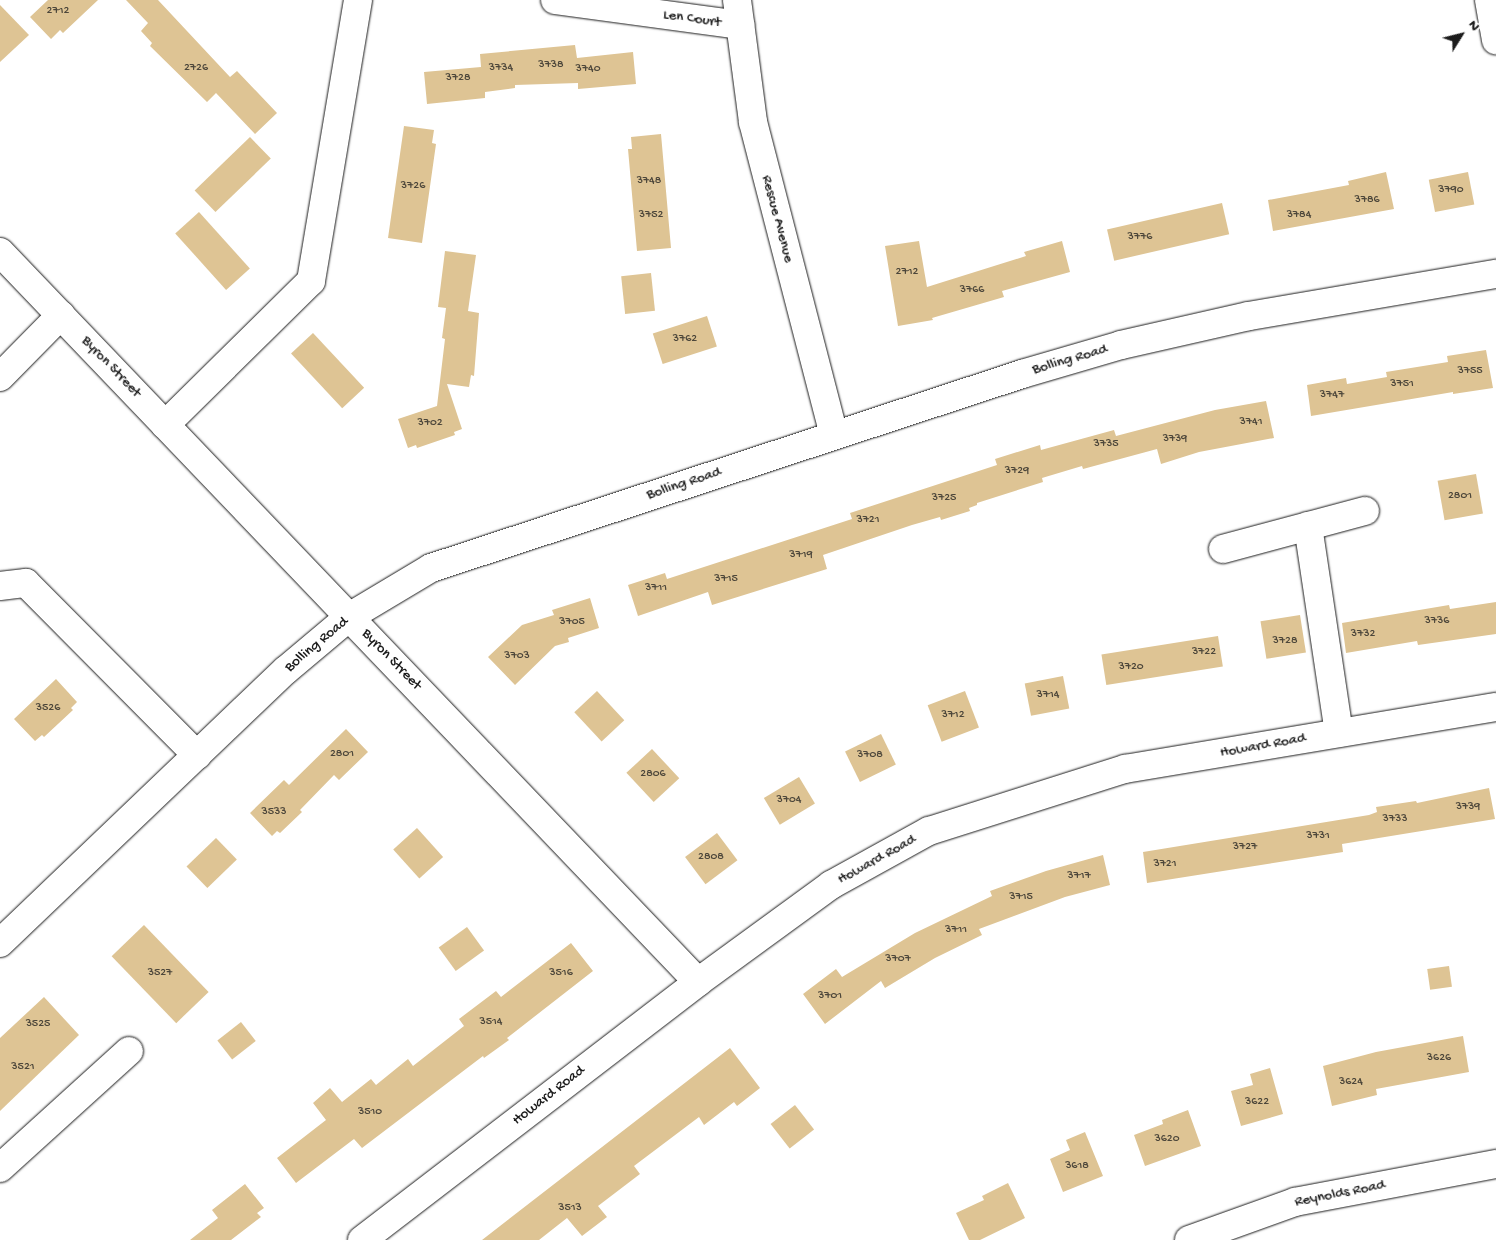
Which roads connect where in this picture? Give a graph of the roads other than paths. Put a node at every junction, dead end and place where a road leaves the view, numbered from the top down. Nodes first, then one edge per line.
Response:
1 (358, 0) edge
2 (555, 0) edge
3 (1489, 0) edge
4 (739, 13) edge
5 (1496, 40) edge
6 (0, 252) edge
7 (1496, 274) edge
8 (60, 315) junction
9 (0, 377) edge
10 (165, 425) junction
11 (834, 435) junction
12 (1365, 511) dead end
13 (1308, 526) junction
14 (1223, 549) dead end
15 (0, 586) edge
16 (349, 616) junction
17 (1496, 707) edge
18 (1339, 733) junction
19 (197, 755) junction
20 (0, 943) edge
21 (698, 982) junction
22 (129, 1051) dead end
23 (1496, 1164) edge
24 (0, 1168) edge
25 (362, 1240) edge
26 (1189, 1240) edge

1 - 10 street
2 - 4 street, Len Court
3 - 5 street
4 - 11 street, Rescue Avenue
6 - 8 street, Byron Street
7 - 11 street, Bolling Road
8 - 9 street
8 - 10 street, Byron Street
10 - 16 street, Byron Street
11 - 16 street, Bolling Road
12 - 13 street
13 - 14 street
13 - 18 street
15 - 19 street
16 - 19 street, Bolling Road
16 - 21 street, Byron Street
17 - 18 street, Howard Road
18 - 21 street, Howard Road
19 - 20 street, Bolling Road
21 - 25 street, Howard Road
22 - 24 street
23 - 26 street, Reynolds Road

